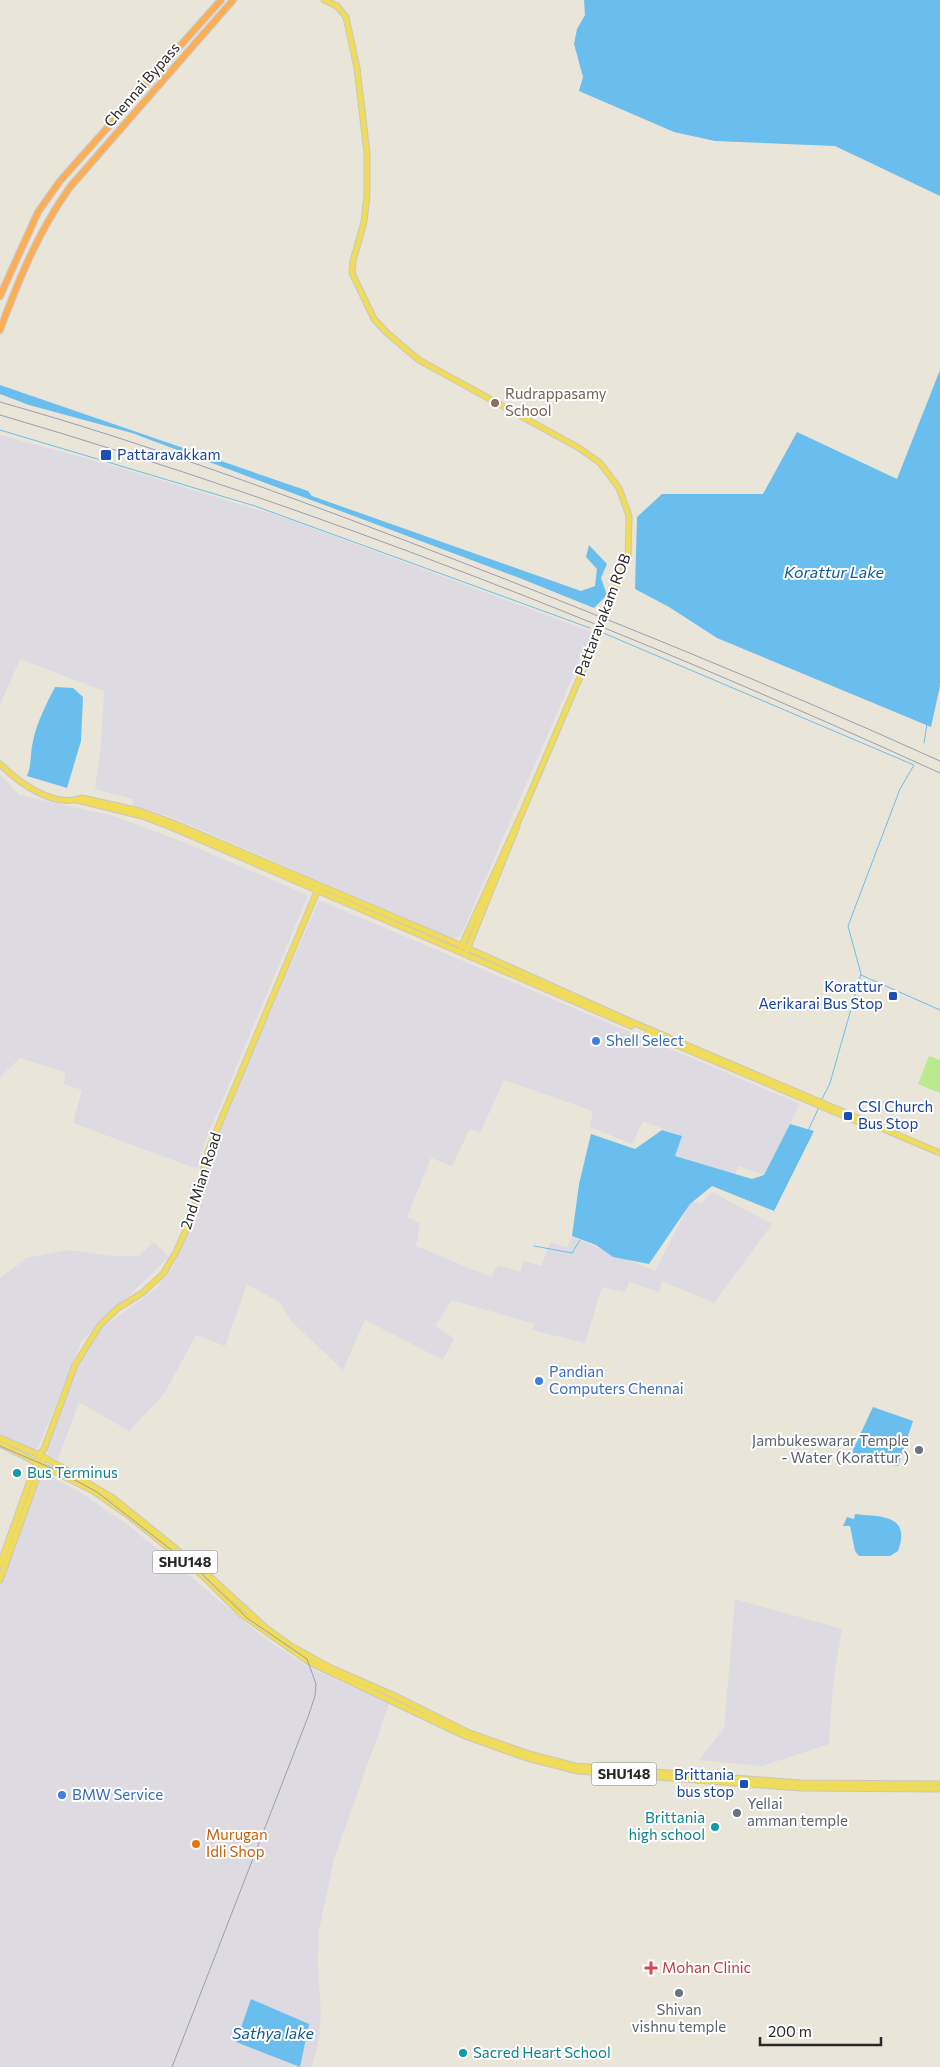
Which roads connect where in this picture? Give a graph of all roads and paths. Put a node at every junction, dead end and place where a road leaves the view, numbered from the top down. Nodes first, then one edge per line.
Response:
1 (220, 0) edge
2 (233, 0) edge
3 (324, 0) edge
4 (0, 296) edge
5 (1, 327) edge
6 (0, 764) edge
7 (318, 888) junction
8 (464, 949) junction
9 (940, 1155) edge
10 (0, 1438) edge
11 (0, 1444) edge
12 (42, 1456) junction
13 (39, 1463) junction
14 (26, 1503) junction
15 (0, 1565) edge
16 (0, 1580) edge
17 (231, 1600) junction
18 (940, 1784) edge
19 (940, 1789) edge

1 - 4 highway, Chennai Bypass
2 - 5 highway, Chennai Bypass
3 - 8 main road, Pattaravakam ROB, bridge
6 - 7 main road
7 - 8 main road
7 - 12 main road, 2nd Mian Road
8 - 9 main road
10 - 12 main road, SHU148
11 - 13 main road, SHU148
12 - 13 main road
12 - 17 main road, SHU148
13 - 14 main road
13 - 17 main road, SHU148
14 - 15 main road
14 - 16 main road
17 - 18 main road, SHU148
17 - 19 main road, SHU148

